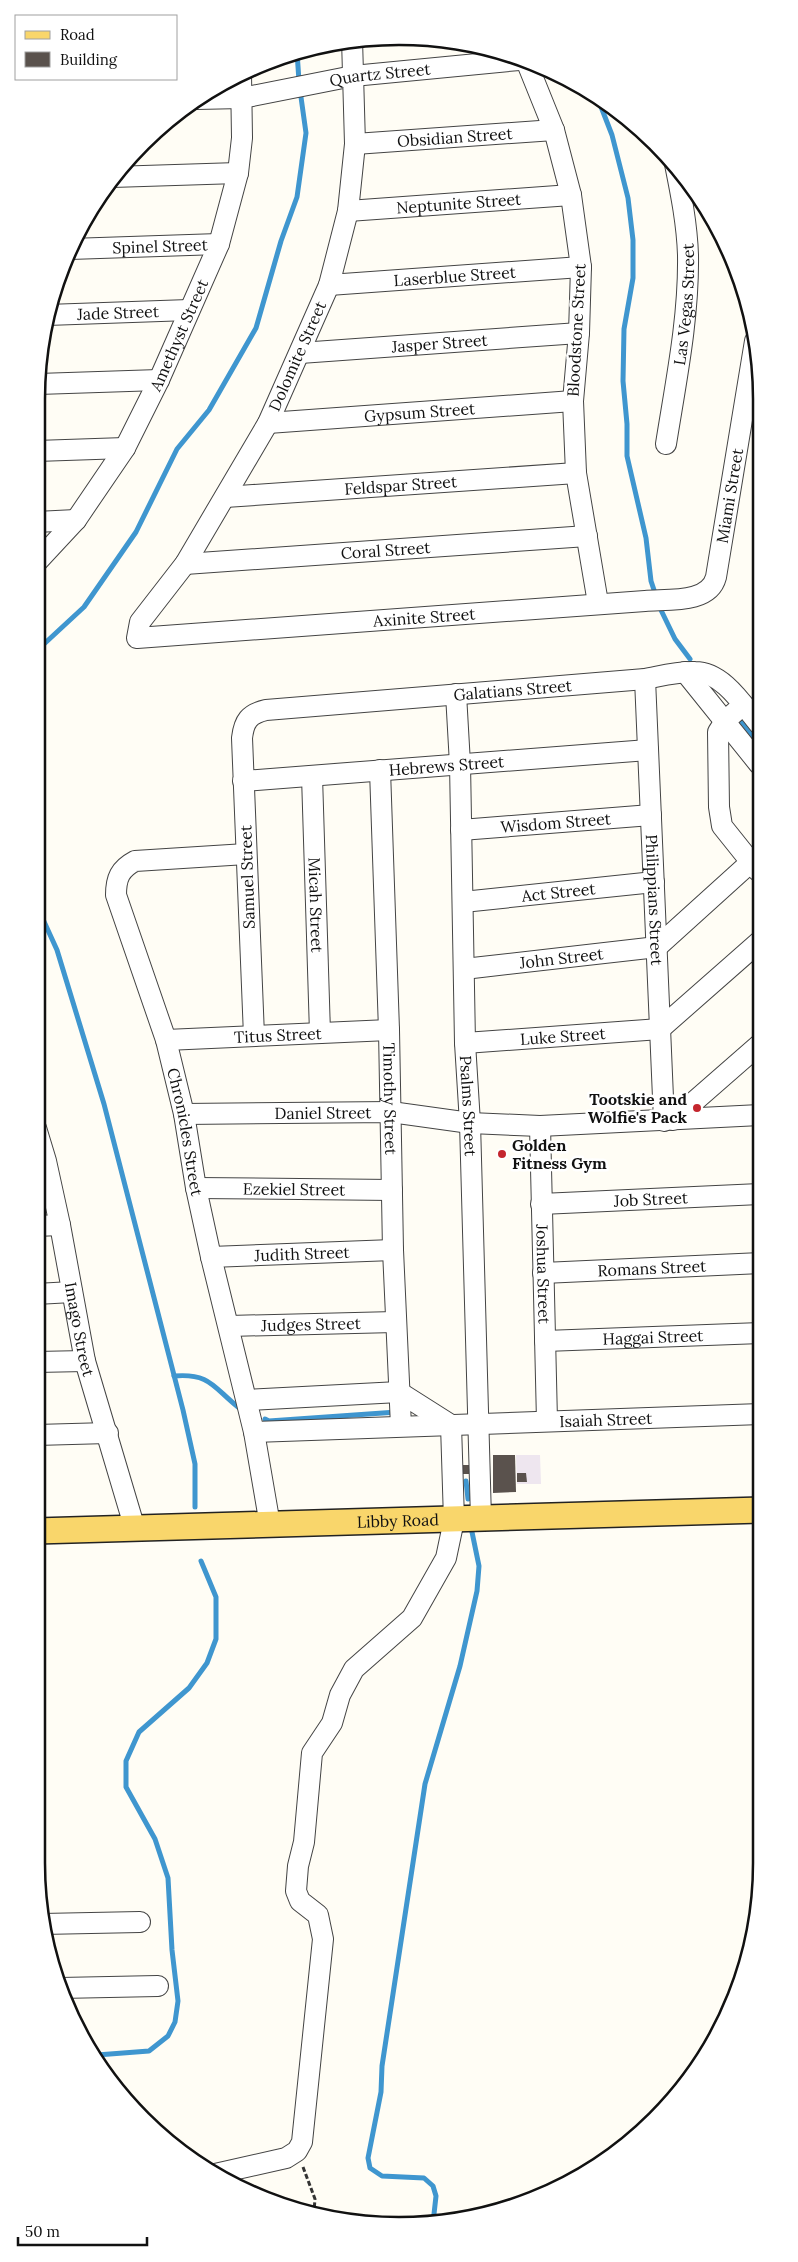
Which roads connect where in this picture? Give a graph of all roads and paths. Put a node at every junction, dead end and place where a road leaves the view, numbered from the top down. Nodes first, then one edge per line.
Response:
1 (352, 48) edge
2 (505, 61) edge
3 (530, 70) edge
4 (353, 76) junction
5 (241, 82) edge
6 (242, 98) junction
7 (211, 99) edge
8 (554, 130) junction
9 (355, 144) junction
10 (238, 173) junction
11 (124, 177) edge
12 (687, 193) edge
13 (571, 195) junction
14 (348, 211) junction
15 (219, 244) junction
16 (79, 249) edge
17 (582, 267) junction
18 (328, 285) junction
19 (189, 310) junction
20 (55, 316) edge
21 (579, 333) junction
22 (300, 353) junction
23 (751, 365) edge
24 (159, 380) junction
25 (46, 384) edge
26 (573, 401) junction
27 (268, 423) junction
28 (666, 444) dead end
29 (125, 448) junction
30 (45, 451) edge
31 (576, 473) junction
32 (226, 497) junction
33 (76, 520) junction
34 (45, 522) edge
35 (587, 536) junction
36 (45, 553) edge
37 (185, 564) junction
38 (710, 590) joint
39 (598, 603) junction
40 (137, 638) joint
41 (685, 672) junction
42 (645, 679) junction
43 (456, 694) junction
44 (743, 705) junction
45 (753, 717) edge
46 (247, 719) joint
47 (725, 721) junction
48 (648, 750) junction
49 (753, 755) edge
50 (460, 764) junction
51 (380, 770) junction
52 (312, 776) junction
53 (244, 781) junction
54 (651, 815) junction
55 (461, 830) junction
56 (246, 854) junction
57 (753, 865) edge
58 (753, 869) edge
59 (654, 882) junction
60 (463, 902) junction
61 (656, 947) junction
62 (753, 947) edge
63 (464, 969) junction
64 (660, 1029) junction
65 (389, 1030) junction
66 (320, 1033) junction
67 (254, 1036) junction
68 (166, 1040) junction
69 (464, 1043) junction
70 (753, 1050) edge
71 (391, 1112) junction
72 (184, 1114) junction
73 (753, 1115) edge
74 (668, 1120) junction
75 (470, 1122) junction
76 (540, 1126) junction
77 (45, 1174) edge
78 (196, 1188) junction
79 (392, 1190) junction
80 (753, 1194) edge
81 (541, 1204) junction
82 (60, 1225) junction
83 (45, 1226) edge
84 (393, 1250) junction
85 (211, 1257) junction
86 (753, 1263) edge
87 (543, 1273) junction
88 (72, 1292) junction
89 (45, 1294) edge
90 (395, 1322) junction
91 (229, 1326) junction
92 (753, 1333) edge
93 (545, 1340) junction
94 (86, 1361) junction
95 (45, 1362) edge
96 (399, 1392) junction
97 (247, 1400) junction
98 (753, 1414) edge
99 (547, 1421) junction
100 (478, 1424) junction
101 (451, 1425) junction
102 (400, 1426) junction
103 (254, 1432) junction
104 (108, 1433) junction
105 (45, 1435) edge
106 (753, 1510) edge
107 (481, 1519) junction
108 (454, 1520) junction
109 (270, 1525) junction
110 (134, 1529) junction
111 (45, 1531) edge
112 (140, 1922) dead end
113 (51, 1924) edge
114 (158, 1986) dead end
115 (68, 1988) edge
116 (300, 2148) junction
117 (225, 2172) edge
118 (314, 2207) edge

1 - 4 street, Dolomite Street
2 - 4 street, Quartz Street
3 - 8 street, Bloodstone Street
4 - 6 street, Quartz Street
4 - 9 street, Dolomite Street
5 - 6 street, Amethyst Street
6 - 7 street, Quartz Street
6 - 10 street, Amethyst Street
8 - 9 street, Obsidian Street
8 - 13 street, Bloodstone Street
9 - 14 street, Dolomite Street
10 - 11 street
10 - 15 street, Amethyst Street
12 - 28 street, Las Vegas Street
13 - 14 street, Neptunite Street
13 - 17 street, Bloodstone Street
14 - 18 street, Dolomite Street
15 - 16 street, Spinel Street
15 - 19 street, Amethyst Street
17 - 18 street, Laserblue Street
17 - 21 street, Bloodstone Street
18 - 22 street, Dolomite Street
19 - 20 street, Jade Street
19 - 24 street, Amethyst Street
21 - 22 street, Jasper Street
21 - 26 street, Bloodstone Street
22 - 27 street, Dolomite Street
23 - 38 street, Miami Street
24 - 25 street
24 - 29 street, Amethyst Street
26 - 27 street, Gypsum Street
26 - 31 street, Bloodstone Street
27 - 32 street, Dolomite Street
29 - 30 street
29 - 33 street, Amethyst Street
31 - 32 street, Feldspar Street
31 - 35 street, Bloodstone Street
32 - 37 street, Dolomite Street
33 - 34 street
33 - 36 street, Amethyst Street
35 - 37 street, Coral Street
35 - 39 street, Bloodstone Street
37 - 40 street, Dolomite Street
38 - 39 street, Axinite Street
39 - 40 street, Axinite Street
41 - 42 street, Galatians Street
41 - 44 street, Galatians Street
41 - 47 street
42 - 43 street, Galatians Street
42 - 48 street, Philippians Street
43 - 46 street, Galatians Street
43 - 50 street, Psalms Street
44 - 45 street, Galatians Street
44 - 47 street
46 - 53 street, Samuel Street
47 - 49 street
47 - 57 street
48 - 50 street, Hebrews Street
48 - 54 street, Philippians Street
50 - 51 street, Hebrews Street
50 - 55 street, Psalms Street
51 - 52 street, Hebrews Street
51 - 65 street, Timothy Street
52 - 53 street, Hebrews Street
52 - 66 street, Micah Street
53 - 56 street, Samuel Street
54 - 55 street, Wisdom Street
54 - 59 street, Philippians Street
55 - 60 street, Psalms Street
56 - 67 street, Samuel Street
56 - 68 street, Chronicles Street
58 - 61 street
59 - 60 street, Act Street
59 - 61 street, Philippians Street
60 - 63 street, Psalms Street
61 - 63 street, John Street
61 - 64 street, Philippians Street
62 - 64 street
63 - 69 street, Psalms Street
64 - 69 street, Luke Street
64 - 74 street, Philippians Street
65 - 66 street, Titus Street
65 - 71 street, Timothy Street
66 - 67 street, Titus Street
67 - 68 street, Titus Street
68 - 72 street, Chronicles Street
69 - 75 street, Psalms Street
70 - 74 street
71 - 72 street, Daniel Street
71 - 75 street, Daniel Street
71 - 79 street, Timothy Street
72 - 78 street, Chronicles Street
73 - 74 street, Daniel Street
74 - 76 street, Daniel Street
75 - 76 street, Daniel Street
75 - 100 street, Psalms Street
76 - 81 street, Joshua Street
77 - 82 street, Imago Street
78 - 79 street, Ezekiel Street
78 - 85 street, Chronicles Street
79 - 84 street, Timothy Street
80 - 81 street, Job Street
81 - 87 street, Joshua Street
82 - 83 street
82 - 88 street, Imago Street
84 - 85 street, Judith Street
84 - 90 street, Timothy Street
85 - 91 street, Chronicles Street
86 - 87 street, Romans Street
87 - 93 street, Joshua Street
88 - 89 street
88 - 94 street, Imago Street
90 - 91 street, Judges Street
90 - 96 street, Timothy Street
91 - 97 street, Chronicles Street
92 - 93 street, Haggai Street
93 - 99 street, Joshua Street
94 - 95 street
94 - 104 street, Imago Street
96 - 97 street
96 - 101 street
96 - 102 street, Timothy Street
97 - 103 street, Chronicles Street
98 - 99 street, Isaiah Street
99 - 100 street, Isaiah Street
100 - 101 street, Isaiah Street
100 - 107 street, Psalms Street
101 - 102 street, Isaiah Street
101 - 108 street
102 - 103 street, Isaiah Street
103 - 109 street, Chronicles Street
104 - 105 street
104 - 110 street, Imago Street
106 - 107 main road, Libby Road
107 - 108 main road, Libby Road
108 - 109 main road, Libby Road
108 - 116 street
109 - 110 main road, Libby Road
110 - 111 main road, Libby Road
112 - 113 street
114 - 115 street
116 - 117 street
116 - 118 path

